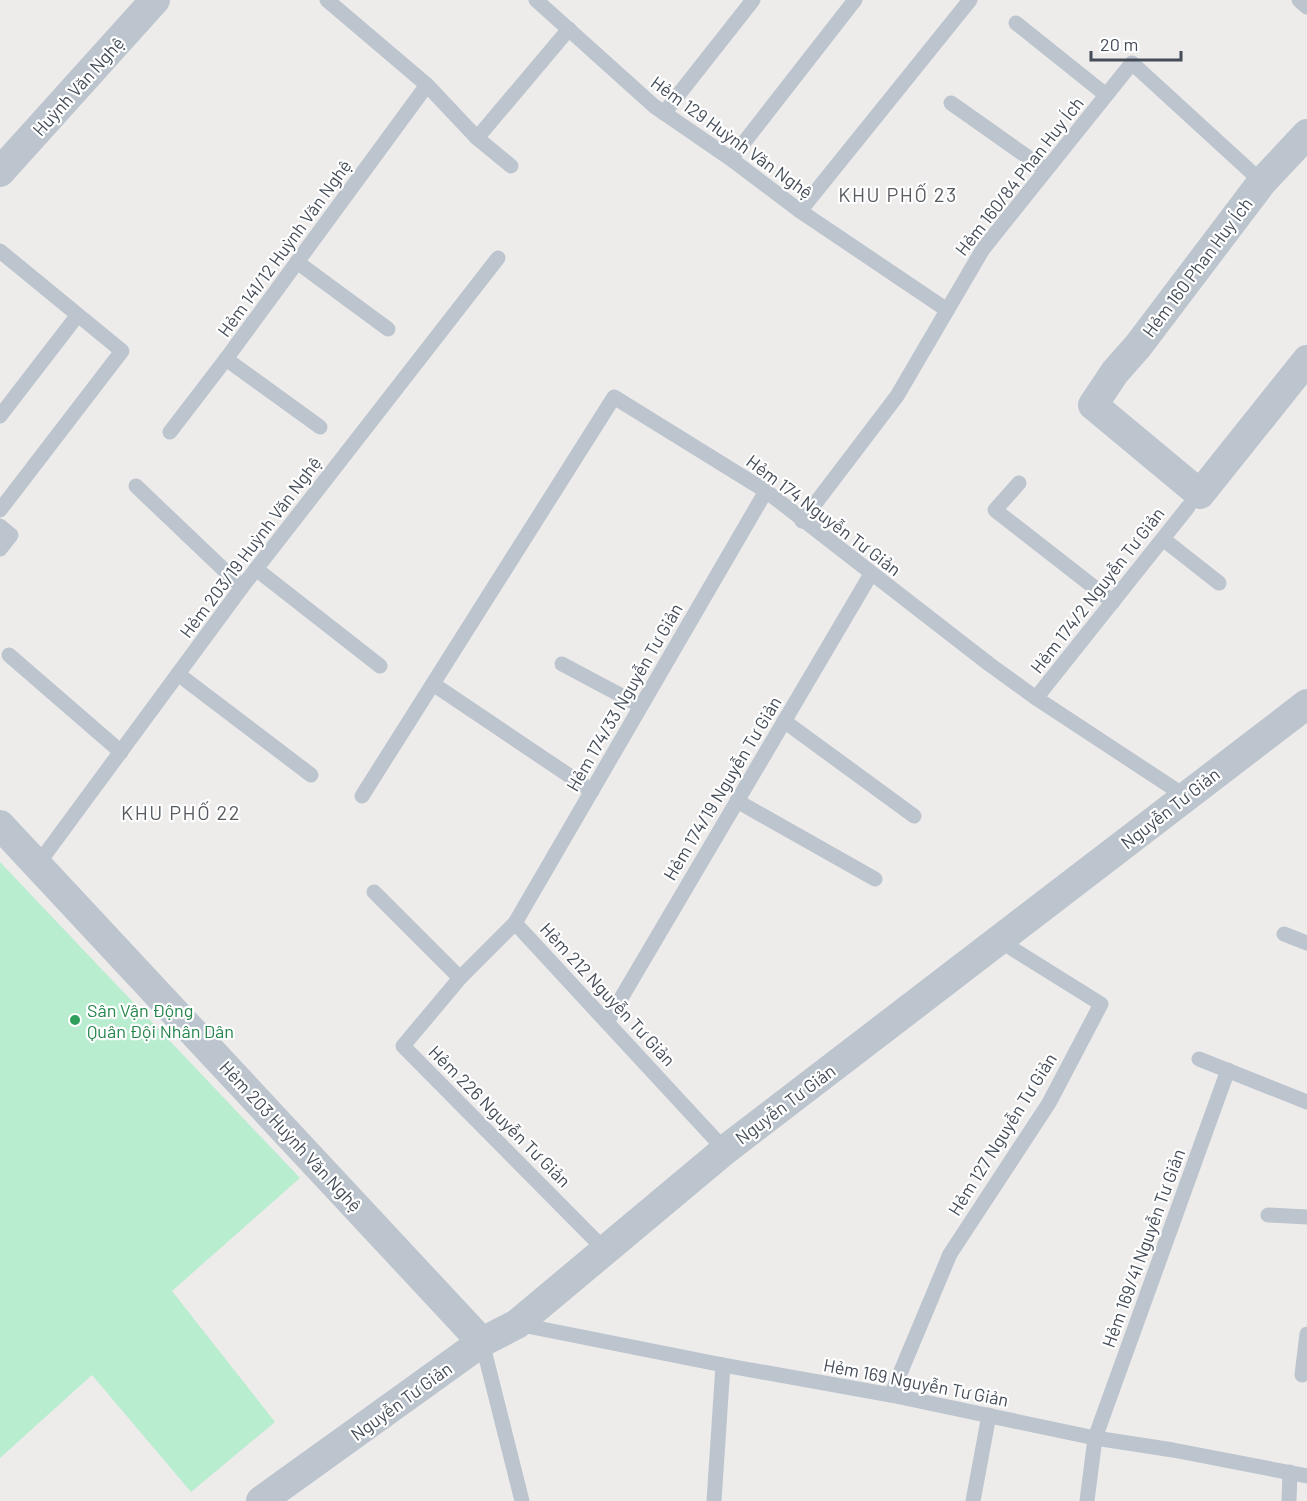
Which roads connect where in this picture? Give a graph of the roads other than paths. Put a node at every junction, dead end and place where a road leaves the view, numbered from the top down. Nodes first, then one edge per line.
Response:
1 (155, 0) edge
2 (327, 0) edge
3 (536, 0) edge
4 (753, 0) edge
5 (855, 0) edge
6 (970, 0) edge
7 (1299, 0) edge
8 (1307, 7) edge
9 (1016, 23) dead end
10 (569, 29) junction
11 (427, 86) junction
12 (1106, 95) junction
13 (951, 103) dead end
14 (664, 113) junction
15 (1306, 136) edge
16 (477, 138) junction
17 (731, 159) junction
18 (511, 166) dead end
19 (1046, 170) junction
20 (0, 172) edge
21 (1262, 182) junction
22 (800, 211) junction
23 (0, 251) edge
24 (498, 258) dead end
25 (297, 262) junction
26 (947, 310) junction
27 (77, 316) junction
28 (388, 329) dead end
29 (226, 359) junction
30 (1307, 360) edge
31 (0, 416) edge
32 (320, 427) dead end
33 (170, 432) dead end
34 (1019, 483) dead end
35 (136, 486) dead end
36 (766, 491) junction
37 (1188, 507) dead end
38 (0, 510) edge
39 (802, 521) junction
40 (0, 526) edge
41 (1163, 539) junction
42 (0, 549) edge
43 (256, 568) junction
44 (871, 574) junction
45 (1219, 583) dead end
46 (242, 587) junction
47 (1113, 602) junction
48 (9, 656) dead end
49 (562, 664) dead end
50 (380, 666) dead end
51 (178, 674) junction
52 (433, 684) junction
53 (1036, 698) junction
54 (1307, 704) edge
55 (641, 706) junction
56 (784, 721) junction
57 (121, 752) junction
58 (311, 775) dead end
59 (592, 790) junction
60 (362, 796) dead end
61 (1185, 796) junction
62 (736, 801) junction
63 (914, 816) dead end
64 (0, 825) edge
65 (38, 864) junction
66 (875, 879) dead end
67 (374, 892) dead end
68 (515, 923) junction
69 (1284, 934) dead end
70 (1000, 941) junction
71 (1307, 943) edge
72 (460, 978) junction
73 (607, 1022) junction
74 (1199, 1059) dead end
75 (1228, 1070) junction
76 (1307, 1102) edge
77 (725, 1150) junction
78 (1268, 1215) dead end
79 (1307, 1216) edge
80 (605, 1250) junction
81 (517, 1324) junction
82 (1307, 1334) edge
83 (482, 1342) junction
84 (723, 1365) junction
85 (1302, 1375) dead end
86 (891, 1395) junction
87 (989, 1415) junction
88 (1095, 1438) junction
89 (1290, 1472) junction
90 (1307, 1476) edge
91 (261, 1501) edge
92 (522, 1501) edge
93 (714, 1501) edge
94 (973, 1501) edge
95 (1087, 1501) edge
96 (1289, 1501) edge

1 - 20 street, Huỳnh Văn Nghệ
2 - 11 lane
3 - 10 lane, Hẻm 129 Huỳnh Văn Nghệ
4 - 14 lane
5 - 17 lane
6 - 22 lane
7 - 8 lane
9 - 12 lane
10 - 14 lane, Hẻm 129 Huỳnh Văn Nghệ
10 - 16 lane
11 - 16 lane
11 - 25 lane, Hẻm 141/12 Huỳnh Văn Nghệ
12 - 19 lane, Hẻm 160/84 Phan Huy Ích
12 - 21 lane, Hẻm 160/84 Phan Huy Ích
13 - 19 lane
14 - 17 lane, Hẻm 129 Huỳnh Văn Nghệ
15 - 21 street, Hẻm 160 Phan Huy Ích
16 - 18 lane
17 - 22 lane, Hẻm 129 Huỳnh Văn Nghệ
19 - 26 lane, Hẻm 160/84 Phan Huy Ích
21 - 30 street, Hẻm 160 Phan Huy Ích
22 - 26 lane, Hẻm 129 Huỳnh Văn Nghệ
23 - 27 lane
24 - 43 lane, Hẻm 203/19 Huỳnh Văn Nghệ
25 - 28 lane
25 - 29 lane, Hẻm 141/12 Huỳnh Văn Nghệ
26 - 39 lane, Hẻm 160/84 Phan Huy Ích
27 - 31 lane
27 - 38 lane
29 - 32 lane
29 - 33 lane, Hẻm 141/12 Huỳnh Văn Nghệ
34 - 47 lane
35 - 46 lane
36 - 39 lane, Hẻm 174 Nguyễn Tư Giản
36 - 52 lane, Hẻm 174 Nguyễn Tư Giản
36 - 55 lane, Hẻm 174/33 Nguyễn Tư Giản
37 - 41 lane, Hẻm 174/2 Nguyễn Tư Giản
39 - 44 lane, Hẻm 174 Nguyễn Tư Giản
40 - 42 lane
41 - 45 lane
41 - 47 lane, Hẻm 174/2 Nguyễn Tư Giản
43 - 46 lane, Hẻm 203/19 Huỳnh Văn Nghệ
43 - 50 lane
44 - 53 lane, Hẻm 174 Nguyễn Tư Giản
44 - 56 lane, Hẻm 174/19 Nguyễn Tư Giản
46 - 51 lane, Hẻm 203/19 Huỳnh Văn Nghệ
47 - 53 lane, Hẻm 174/2 Nguyễn Tư Giản
48 - 57 lane
49 - 55 lane
51 - 57 lane, Hẻm 203/19 Huỳnh Văn Nghệ
51 - 58 lane
52 - 59 lane
52 - 60 lane, Hẻm 174 Nguyễn Tư Giản
53 - 61 lane, Hẻm 174 Nguyễn Tư Giản
54 - 61 street, Nguyễn Tư Giản
55 - 59 lane, Hẻm 174/33 Nguyễn Tư Giản
56 - 62 lane, Hẻm 174/19 Nguyễn Tư Giản
56 - 63 lane
57 - 65 lane, Hẻm 203/19 Huỳnh Văn Nghệ
59 - 68 lane, Hẻm 174/33 Nguyễn Tư Giản
61 - 70 street, Nguyễn Tư Giản
62 - 66 lane
62 - 73 lane, Hẻm 174/19 Nguyễn Tư Giản
64 - 65 street, Hẻm 203 Huỳnh Văn Nghệ
65 - 83 street, Hẻm 203 Huỳnh Văn Nghệ
67 - 72 lane
68 - 72 lane, Hẻm 212 Nguyễn Tư Giản
68 - 73 lane, Hẻm 212 Nguyễn Tư Giản
69 - 71 lane
70 - 77 street, Nguyễn Tư Giản
70 - 86 lane, Hẻm 127 Nguyễn Tư Giản
72 - 80 lane, Hẻm 226 Nguyễn Tư Giản
73 - 77 lane, Hẻm 212 Nguyễn Tư Giản
74 - 75 lane
75 - 76 lane
75 - 88 lane, Hẻm 169/41 Nguyễn Tư Giản
77 - 80 street, Nguyễn Tư Giản
78 - 79 lane
80 - 81 street, Nguyễn Tư Giản
81 - 83 street, Nguyễn Tư Giản
81 - 84 lane, Hẻm 169 Nguyễn Tư Giản
82 - 85 lane
83 - 91 street, Nguyễn Tư Giản
83 - 92 lane
84 - 86 lane, Hẻm 169 Nguyễn Tư Giản
84 - 93 lane
86 - 87 lane, Hẻm 169 Nguyễn Tư Giản
87 - 88 lane, Hẻm 169 Nguyễn Tư Giản
87 - 94 lane
88 - 89 lane, Hẻm 169 Nguyễn Tư Giản
88 - 95 lane, Hẻm 169/41 Nguyễn Tư Giản
89 - 90 lane, Hẻm 169 Nguyễn Tư Giản
89 - 96 lane

